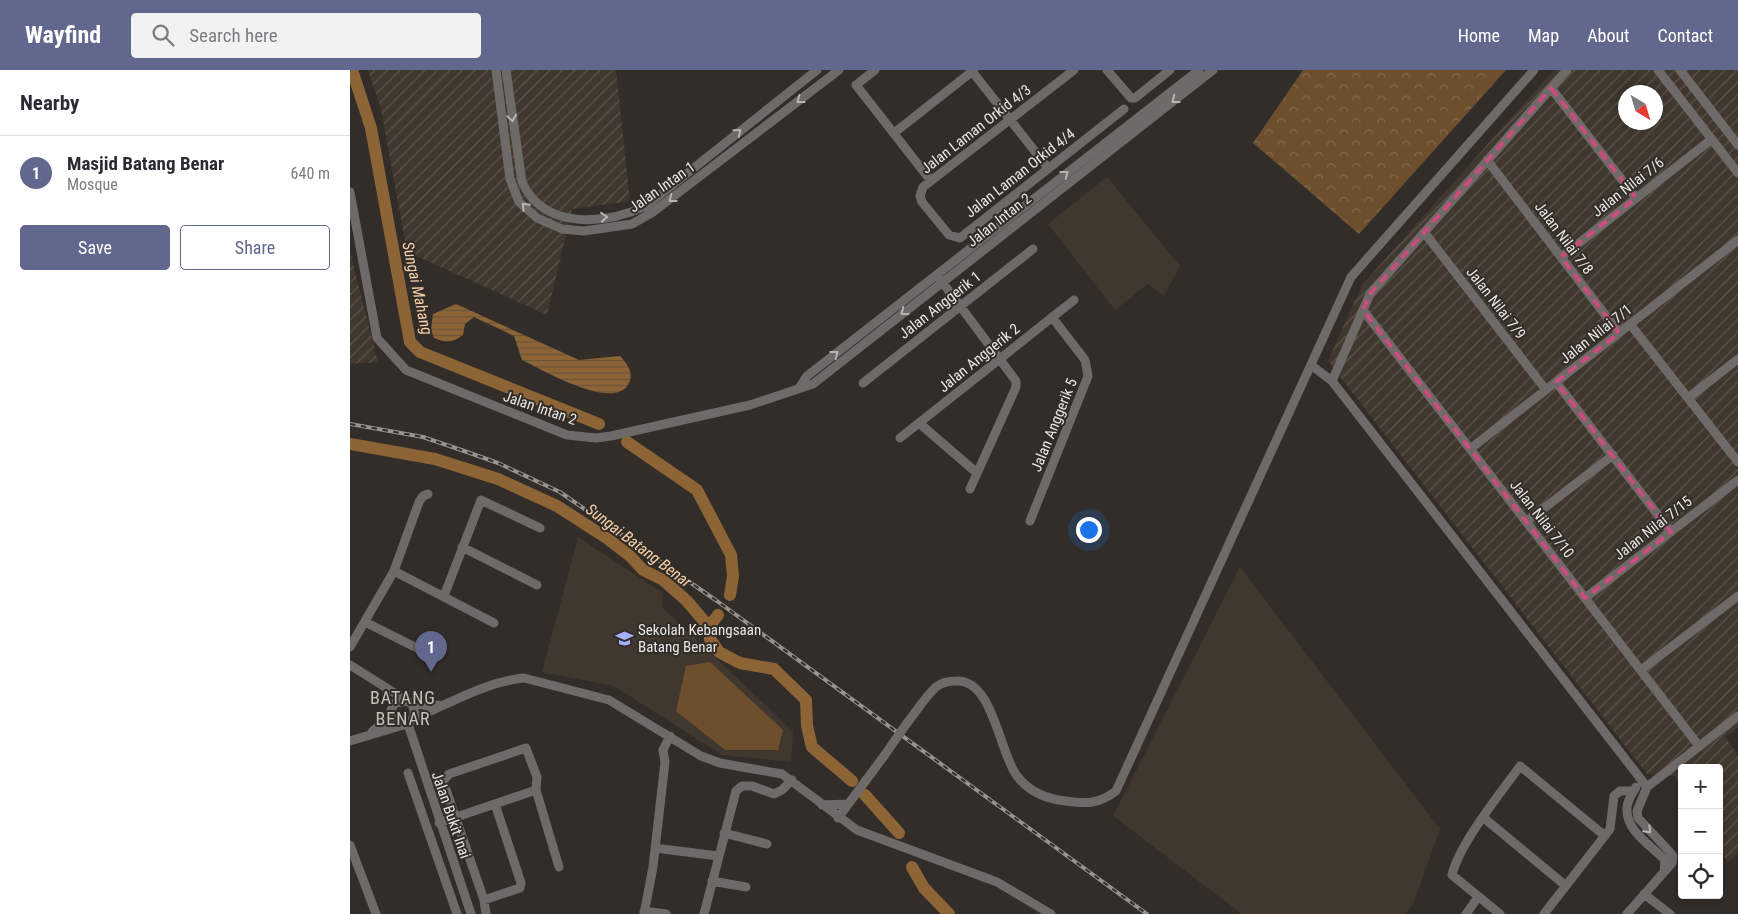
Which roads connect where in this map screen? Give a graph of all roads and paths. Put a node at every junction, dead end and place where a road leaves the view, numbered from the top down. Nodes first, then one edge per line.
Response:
1 (496, 70) edge
2 (506, 70) edge
3 (817, 70) edge
4 (839, 70) edge
5 (875, 70) edge
6 (973, 70) edge
7 (1074, 70) edge
8 (1170, 70) edge
9 (1199, 70) edge
10 (1214, 70) edge
11 (1534, 70) edge
12 (1567, 70) edge
13 (1658, 70) edge
14 (1680, 70) edge
15 (1109, 72) edge
16 (1551, 88) junction
17 (1124, 109) dead end
18 (1010, 120) junction
19 (894, 133) junction
20 (1712, 139) junction
21 (1738, 146) edge
22 (1487, 160) junction
23 (1048, 168) junction
24 (1738, 173) edge
25 (931, 181) junction
26 (350, 192) edge
27 (1636, 198) junction
28 (935, 218) joint
29 (1424, 232) junction
30 (1738, 240) edge
31 (1033, 249) dead end
32 (1561, 257) junction
33 (940, 278) junction
34 (1074, 300) dead end
35 (961, 306) junction
36 (1363, 310) junction
37 (1052, 317) junction
38 (1630, 324) junction
39 (1619, 333) junction
40 (1000, 358) junction
41 (1738, 359) edge
42 (1311, 365) junction
43 (1332, 381) junction
44 (1556, 382) junction
45 (863, 383) dead end
46 (1546, 390) junction
47 (1688, 398) junction
48 (919, 423) junction
49 (900, 438) dead end
50 (1470, 449) junction
51 (1613, 455) junction
52 (1738, 462) edge
53 (977, 473) junction
54 (1738, 480) edge
55 (970, 489) dead end
56 (428, 494) dead end
57 (1030, 521) dead end
58 (1526, 522) junction
59 (540, 528) dead end
60 (1671, 532) junction
61 (462, 547) junction
62 (394, 571) junction
63 (537, 585) dead end
64 (444, 596) junction
65 (1738, 596) edge
66 (1585, 598) junction
67 (365, 622) junction
68 (494, 623) dead end
69 (350, 647) edge
70 (417, 648) dead end
71 (350, 665) edge
72 (1641, 670) junction
73 (381, 686) junction
74 (410, 703) junction
75 (441, 705) junction
76 (392, 710) junction
77 (1738, 716) edge
78 (407, 723) junction
79 (371, 733) junction
80 (670, 736) junction
81 (350, 741) edge
82 (1699, 746) junction
83 (408, 773) dead end
84 (1640, 778) junction
85 (792, 780) junction
86 (1647, 787) junction
87 (536, 790) junction
88 (1634, 791) junction
89 (495, 804) junction
90 (848, 804) junction
91 (822, 805) junction
92 (455, 818) junction
93 (838, 818) junction
94 (1484, 818) junction
95 (439, 823) junction
96 (856, 830) junction
97 (724, 833) junction
98 (1605, 836) junction
99 (767, 844) dead end
100 (350, 845) edge
101 (655, 848) junction
102 (718, 856) junction
103 (354, 866) edge
104 (559, 867) dead end
105 (1664, 872) junction
106 (712, 880) junction
107 (1566, 886) junction
108 (746, 887) dead end
109 (1644, 894) junction
110 (1478, 896) junction
111 (484, 900) junction
112 (644, 913) edge
113 (376, 914) edge
114 (457, 914) edge
115 (471, 914) edge
116 (486, 914) edge
117 (666, 914) edge
118 (704, 914) edge
119 (1050, 914) edge
120 (1466, 914) edge
121 (1500, 914) edge
122 (1544, 914) edge
123 (1628, 914) edge
124 (1670, 914) edge

4 -> 1 street, Jalan Intan 1
2 -> 3 street, Jalan Intan 1
5 - 19 street
6 - 18 street
6 - 19 street
7 - 18 street, Jalan Laman Orkid 4/3
8 - 15 street
33 -> 9 street, Jalan Intan 2
10 -> 33 street, Jalan Intan 2
11 - 42 street
12 - 16 street
13 - 20 street
14 - 21 street
16 - 22 street
16 - 27 street
17 - 23 street, Jalan Laman Orkid 4/4
18 - 23 street
18 - 25 street, Jalan Laman Orkid 4/3
19 - 25 street
20 - 24 street
20 - 27 street, Jalan Nilai 7/6
22 - 29 street
22 - 32 street, Jalan Nilai 7/8
23 - 28 street, Jalan Laman Orkid 4/4
25 - 28 street, Jalan Laman Orkid 4/3
26 - 33 street, Jalan Intan 2
27 - 32 street, Jalan Nilai 7/6
29 - 36 street
29 - 46 street, Jalan Nilai 7/9
30 - 38 street, Jalan Nilai 7/1
31 - 35 street, Jalan Anggerik 1
32 - 39 street, Jalan Nilai 7/8
33 - 35 street
34 - 37 street, Jalan Anggerik 2
35 - 40 street
35 - 45 street, Jalan Anggerik 1
36 - 43 street
36 - 50 street, Jalan Nilai 7/10
37 - 40 street, Jalan Anggerik 2
37 - 57 street, Jalan Anggerik 5
38 - 39 street, Jalan Nilai 7/1
38 - 47 street
39 - 44 street, Jalan Nilai 7/1
40 - 48 street, Jalan Anggerik 2
40 - 53 street
41 - 47 street
42 - 43 street
42 - 90 street, bridge
43 - 84 street
44 - 46 street, Jalan Nilai 7/1
44 - 51 street
46 - 50 street, Jalan Nilai 7/1
47 - 52 street
48 - 49 street, Jalan Anggerik 2
48 - 53 street
50 - 58 street, Jalan Nilai 7/10
51 - 58 street
51 - 60 street
53 - 55 street
54 - 60 street, Jalan Nilai 7/15
56 - 62 street
58 - 66 street, Jalan Nilai 7/10
59 - 61 street
60 - 66 street, Jalan Nilai 7/15
61 - 63 street
61 - 64 street
62 - 64 street
62 - 67 street
64 - 68 street
65 - 72 street
66 - 72 street, Jalan Nilai 7/10
67 - 69 street
67 - 70 street
71 - 73 street
72 - 82 street, Jalan Nilai 7/10
73 - 74 street
73 - 76 street
74 - 75 street
74 - 76 street
74 - 78 street
75 - 78 street
75 - 80 street
76 - 78 street
76 - 79 street
77 - 82 street
78 - 79 street
78 - 95 street, Jalan Bukit Inai
79 - 81 street
80 - 85 street
80 - 101 street
82 - 86 street
83 - 114 street
84 - 86 street
84 - 88 street
85 - 91 street
85 - 97 street
86 -> 105 street
87 - 89 street
87 - 92 street
87 - 104 street
88 - 98 street
88 - 105 street
89 - 92 street
89 - 111 street
90 - 91 street
90 - 93 street
90 - 96 street
91 - 93 street
92 - 95 street
92 - 111 street
93 - 96 street
94 - 98 street
94 - 107 street
94 - 110 street
95 - 115 street, Jalan Bukit Inai
96 - 119 street
97 - 99 street
97 - 102 street
98 - 107 street
100 - 103 street
101 - 102 street
101 - 112 street
102 - 106 street
103 - 113 street
105 - 109 street
106 - 108 street
106 - 118 street
107 - 122 street
109 - 123 street
109 - 124 street
110 - 120 street
110 - 121 street
111 - 116 street
112 - 117 street

